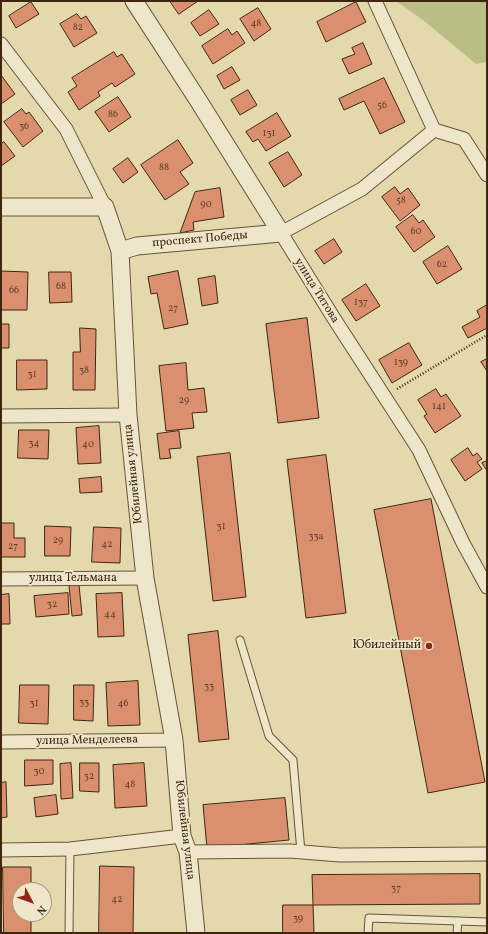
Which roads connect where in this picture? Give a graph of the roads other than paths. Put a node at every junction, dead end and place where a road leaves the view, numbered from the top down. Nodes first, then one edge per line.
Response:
1 (134, 1) edge
2 (375, 1) edge
3 (1, 44) edge
4 (434, 130) junction
5 (487, 175) edge
6 (1, 207) edge
7 (105, 208) junction
8 (281, 233) junction
9 (120, 251) junction
10 (1, 416) edge
11 (128, 416) junction
12 (145, 578) junction
13 (1, 579) edge
14 (487, 587) edge
15 (240, 640) dead end
16 (174, 740) junction
17 (1, 742) edge
18 (185, 844) junction
19 (70, 849) junction
20 (1, 850) edge
21 (301, 852) junction
22 (487, 854) edge
23 (458, 921) junction
24 (487, 922) edge
25 (69, 933) edge
26 (196, 933) edge
27 (368, 933) edge
28 (457, 933) edge

1 - 8 street, улица Титова
2 - 4 street
3 - 7 street, Юбилейная улица
4 - 5 street
4 - 8 street
6 - 7 street
7 - 9 street, Юбилейная улица
8 - 9 street, проспект Победы
8 - 14 street, улица Титова
9 - 11 street, Юбилейная улица
10 - 11 street
11 - 12 street, Юбилейная улица
12 - 13 street, улица Тельмана
12 - 16 street, Юбилейная улица
15 - 21 lane
16 - 17 street, улица Менделеева
16 - 18 street, Юбилейная улица
18 - 19 street
18 - 21 street
18 - 26 street, Юбилейная улица
19 - 20 street
19 - 25 lane
21 - 22 street
23 - 24 lane
23 - 27 lane
23 - 28 lane

